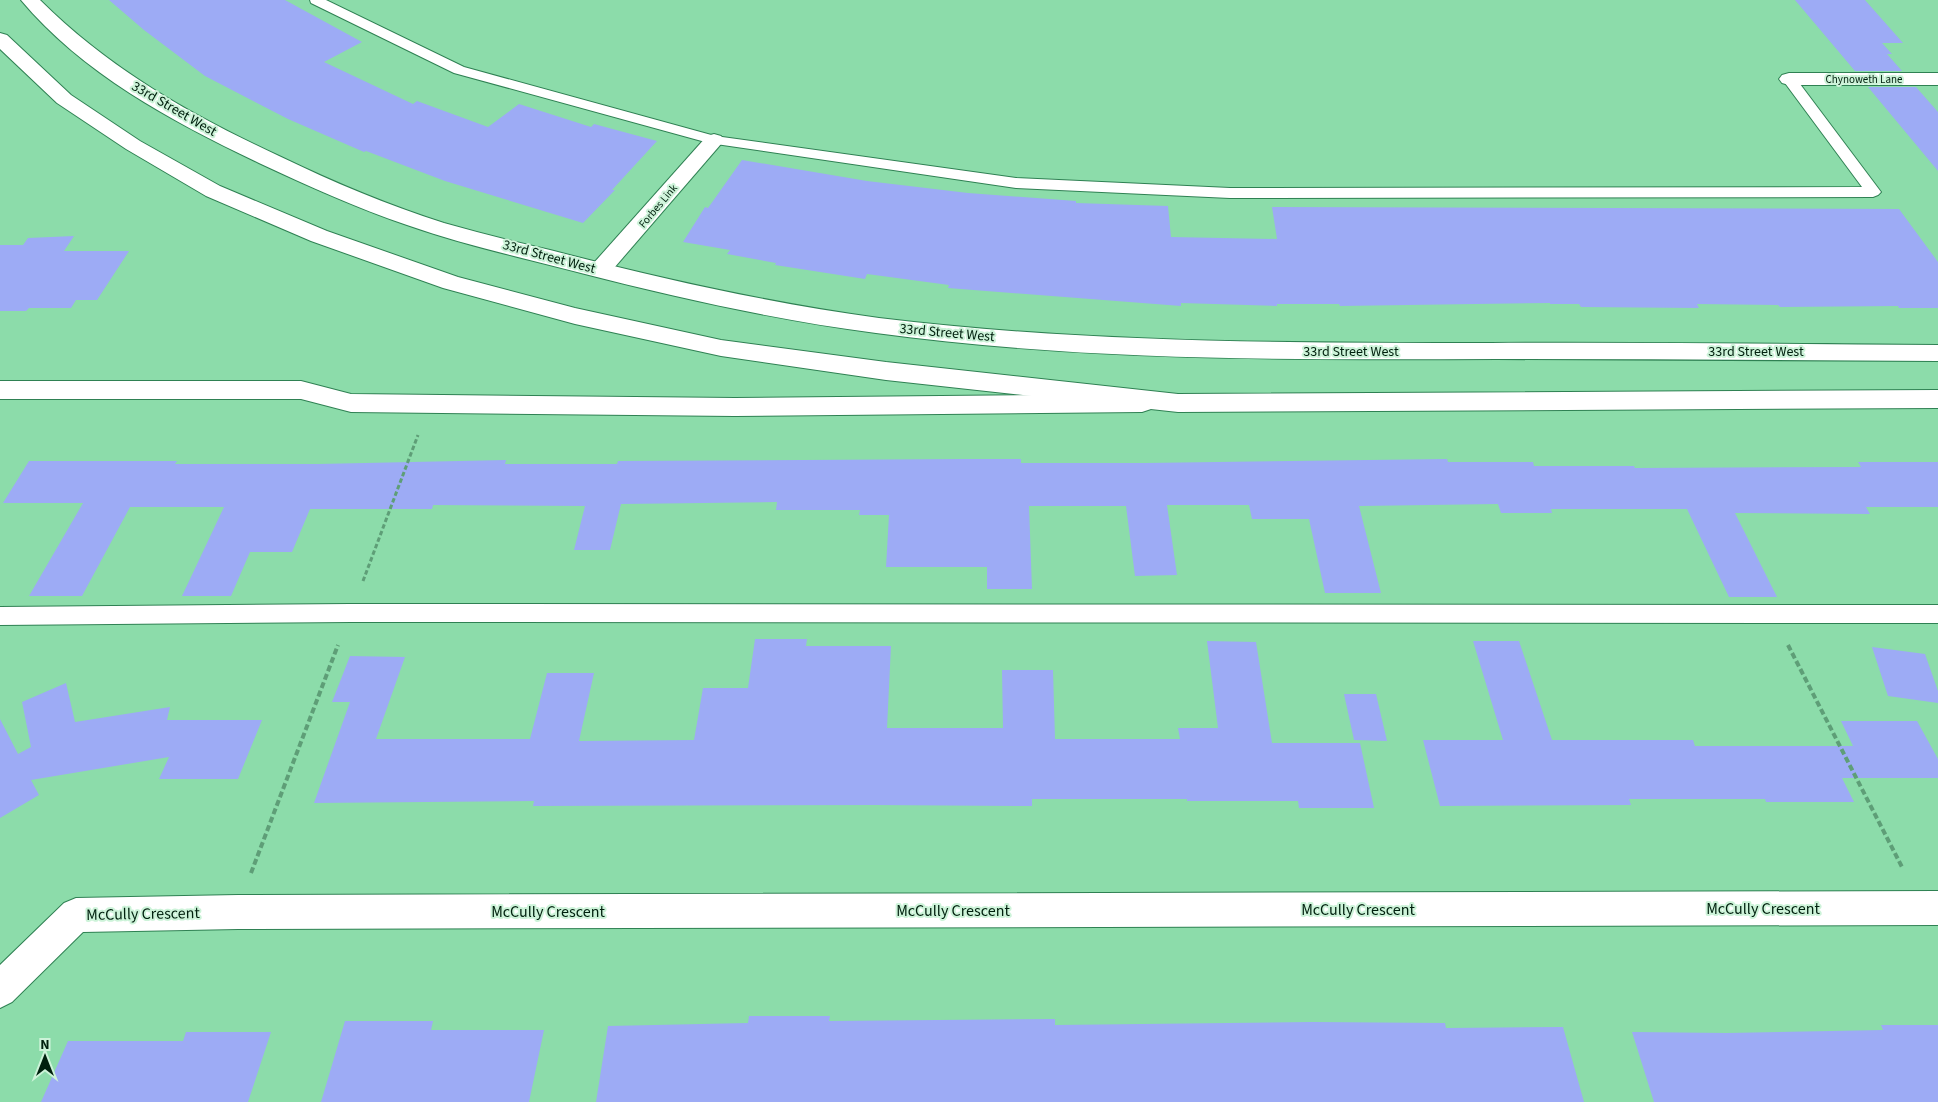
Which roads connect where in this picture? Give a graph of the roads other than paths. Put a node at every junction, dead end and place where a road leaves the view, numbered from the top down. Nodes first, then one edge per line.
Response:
1 (30, 0) edge
2 (316, 0) edge
3 (0, 39) edge
4 (1789, 79) joint
5 (1938, 79) edge
6 (714, 140) junction
7 (600, 270) junction
8 (1938, 353) edge
9 (0, 390) edge
10 (1938, 399) edge
11 (1178, 403) junction
12 (1938, 614) edge
13 (0, 616) edge
14 (1938, 908) edge
15 (0, 990) edge

1 - 7 main road, 33rd Street West
2 - 6 lane
3 - 11 main road
4 - 5 main road, Chynoweth Lane
4 - 6 lane
6 - 7 main road, Forbes Link
7 - 8 main road, 33rd Street West
9 - 11 main road
10 - 11 main road
12 - 13 lane
14 - 15 main road, McCully Crescent

